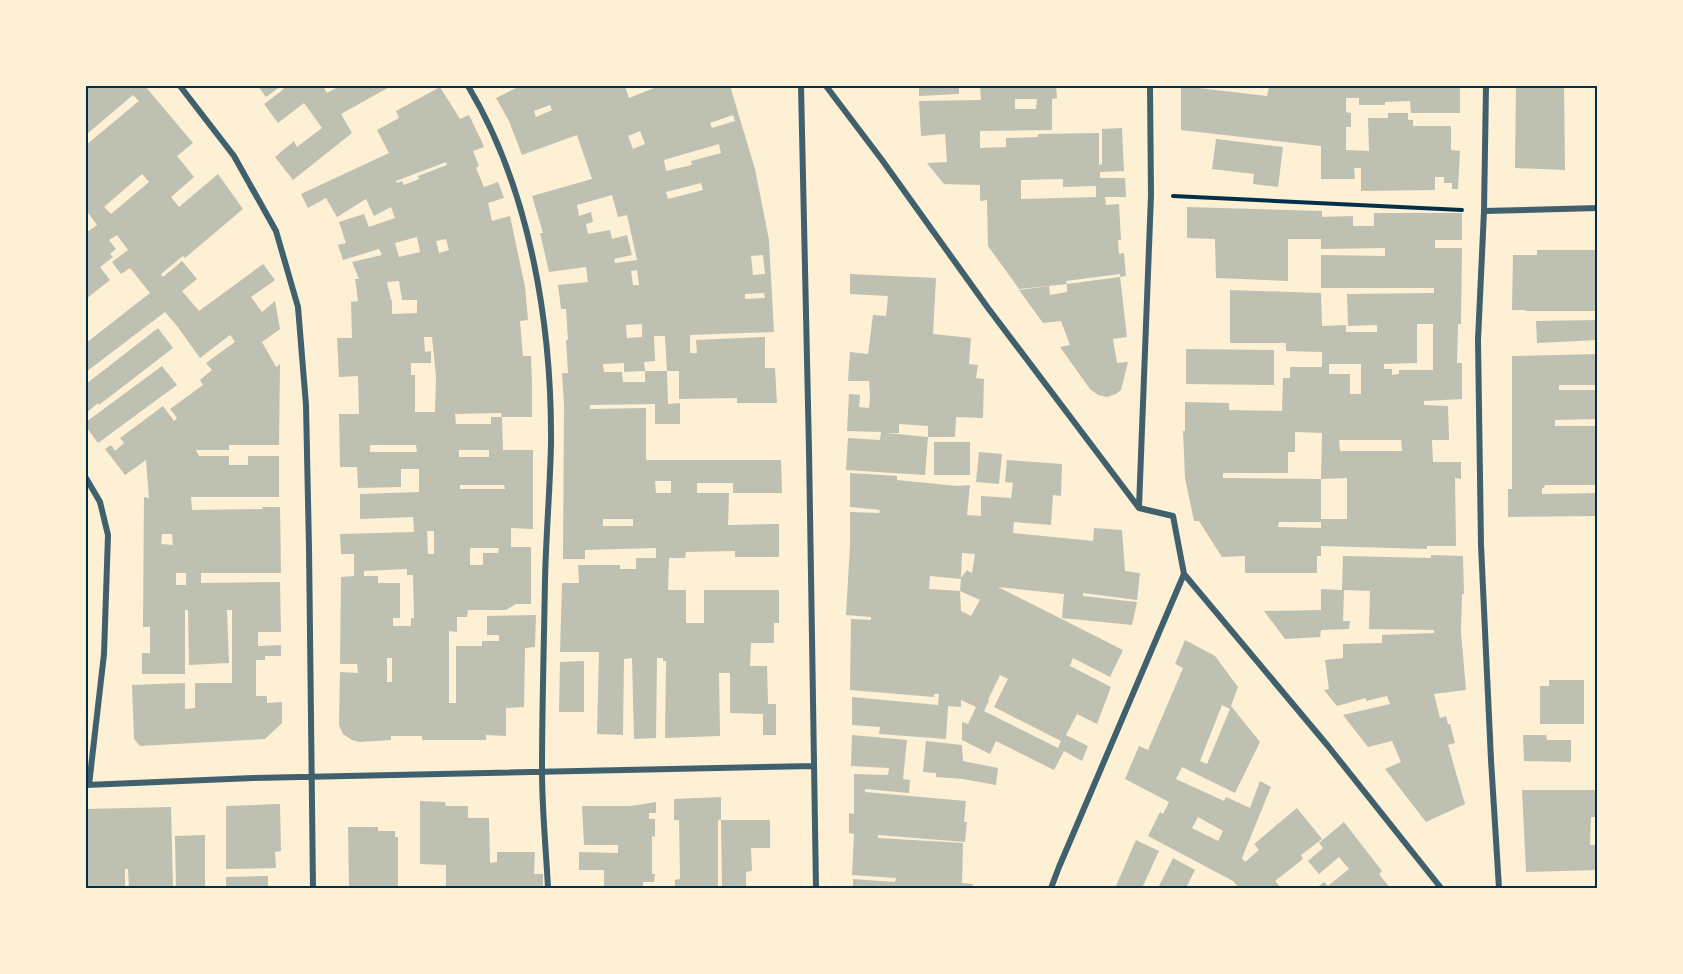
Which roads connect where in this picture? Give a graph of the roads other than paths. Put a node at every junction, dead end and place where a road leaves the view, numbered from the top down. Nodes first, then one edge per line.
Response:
1 (180, 86) edge
2 (468, 86) edge
3 (801, 86) edge
4 (826, 86) edge
5 (1150, 86) edge
6 (1486, 86) edge
7 (1598, 208) edge
8 (1484, 211) junction
9 (86, 478) edge
10 (1139, 508) junction
11 (1184, 574) junction
12 (814, 766) junction
13 (542, 772) junction
14 (312, 777) junction
15 (87, 785) edge
16 (313, 888) edge
17 (548, 888) edge
18 (816, 888) edge
19 (1051, 888) edge
20 (1442, 888) edge
21 (1499, 888) edge

1 - 14 street
2 - 13 street
3 - 12 street
4 - 10 street
5 - 10 street
6 - 8 street
7 - 8 street
8 - 21 street
9 - 15 street
10 - 11 street
11 - 19 street
11 - 20 street
12 - 13 street
12 - 18 street
13 - 14 street
13 - 17 street
14 - 15 street
14 - 16 street

